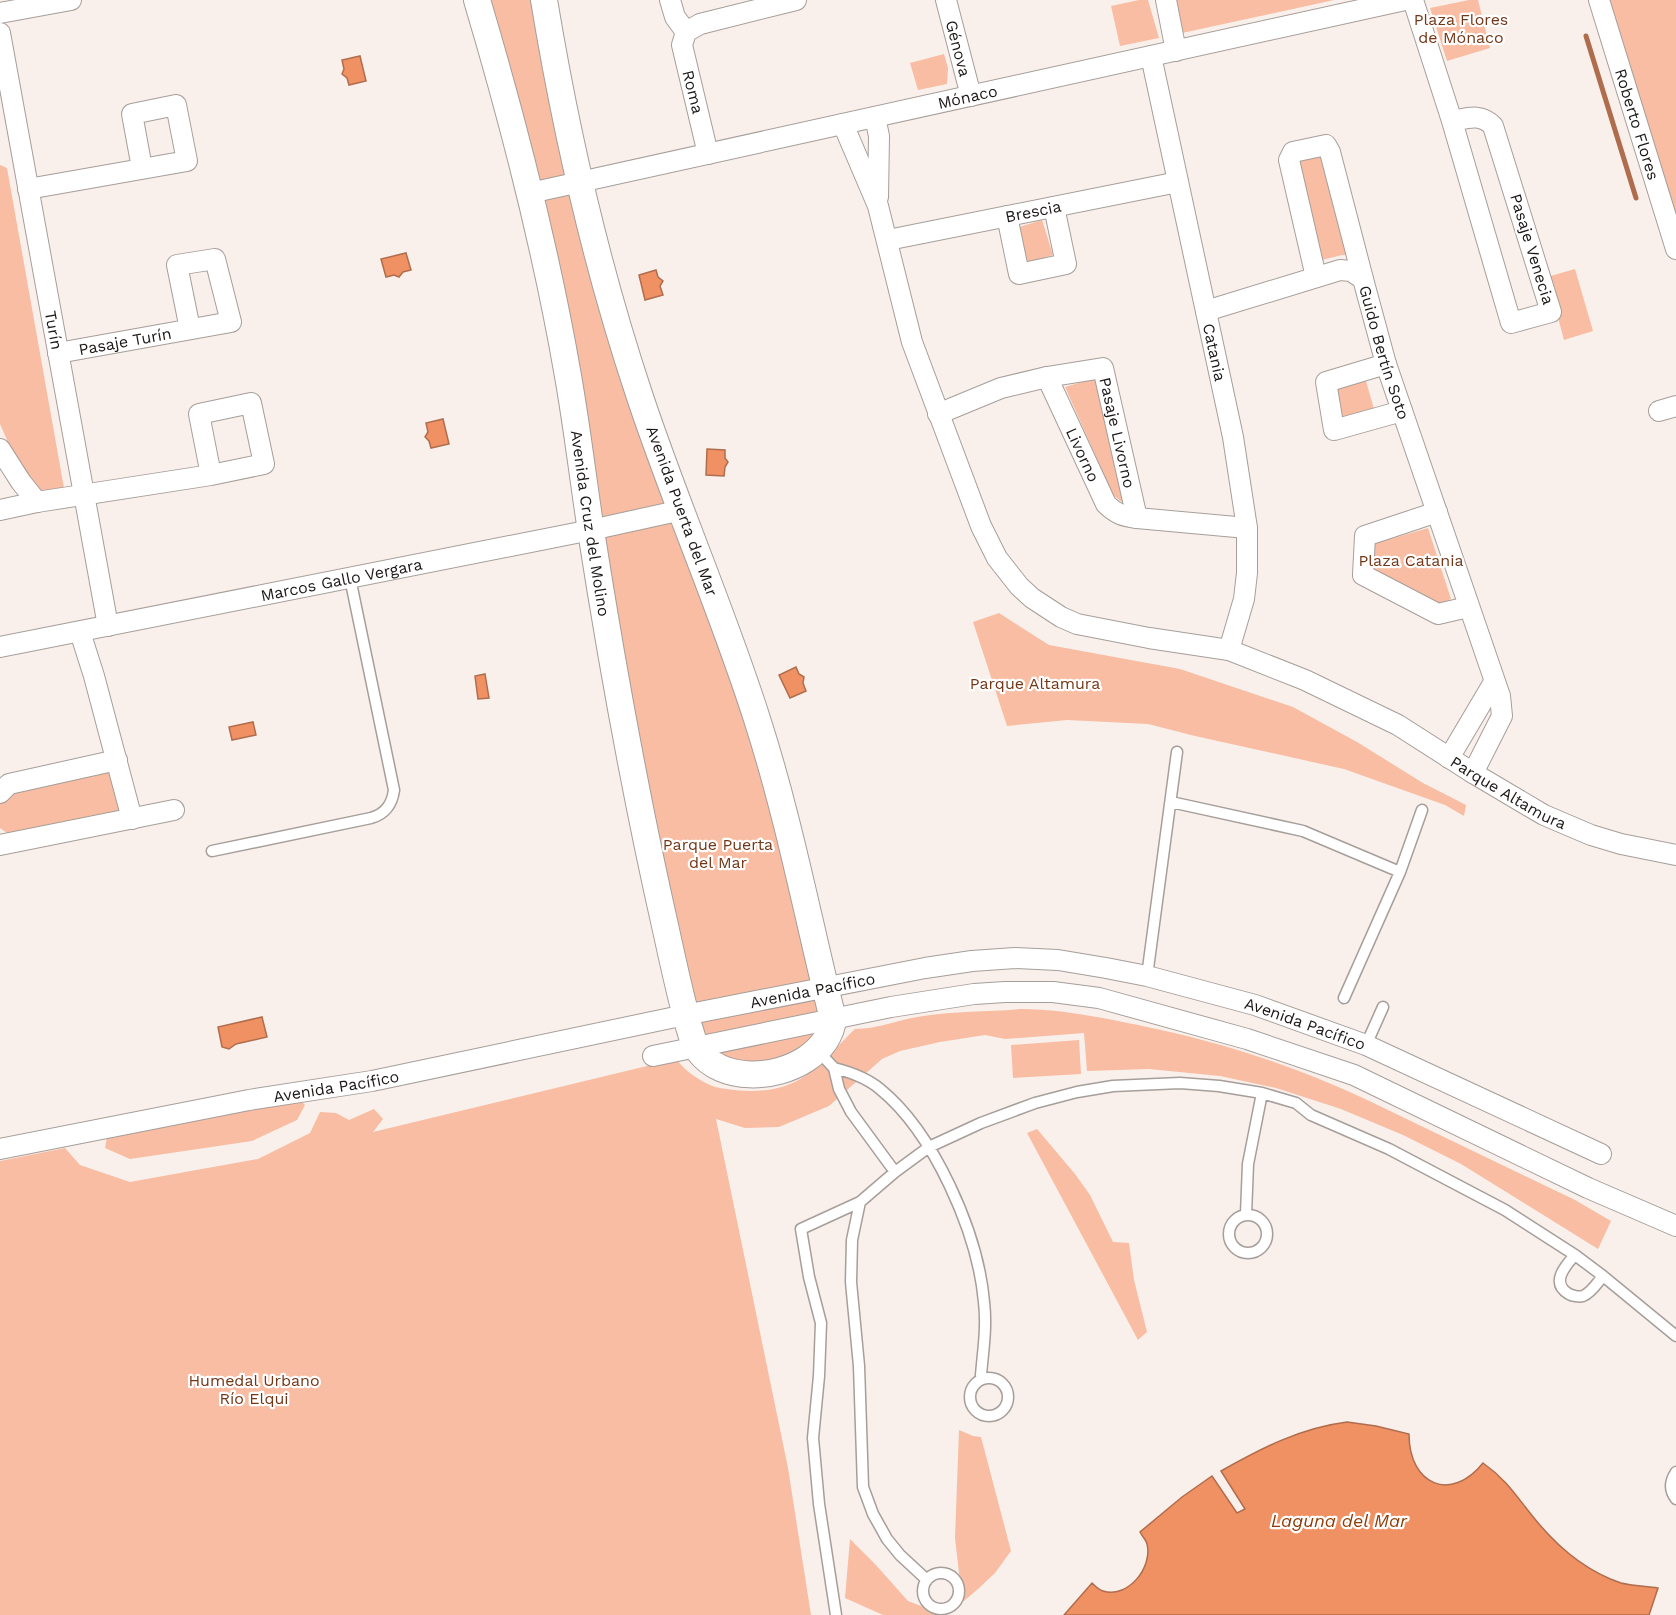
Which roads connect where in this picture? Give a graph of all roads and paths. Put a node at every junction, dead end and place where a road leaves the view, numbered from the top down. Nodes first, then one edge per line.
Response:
1 (72, 0) edge
2 (477, 0) edge
3 (544, 0) edge
4 (670, 0) edge
5 (796, 0) edge
6 (946, 0) edge
7 (1166, 0) edge
8 (1403, 0) edge
9 (1413, 0) edge
10 (1599, 0) edge
11 (10, 8) edge
12 (686, 32) junction
13 (0, 33) edge
14 (1176, 51) junction
15 (1150, 56) junction
16 (971, 96) junction
17 (875, 117) junction
18 (1452, 121) junction
19 (843, 124) junction
20 (8, 133) edge
21 (708, 154) junction
22 (142, 168) dead end
23 (580, 182) junction
24 (1178, 182) junction
25 (28, 189) junction
26 (530, 193) junction
27 (878, 206) junction
28 (1054, 207) junction
29 (1007, 216) junction
30 (888, 240) junction
31 (1676, 249) edge
32 (1316, 277) junction
33 (1363, 279) junction
34 (1206, 311) junction
35 (189, 329) dead end
36 (58, 353) junction
37 (1386, 364) junction
38 (1047, 377) junction
39 (1402, 411) junction
40 (938, 414) junction
41 (0, 449) edge
42 (211, 475) dead end
43 (84, 495) junction
44 (37, 502) junction
45 (0, 510) edge
46 (682, 510) junction
47 (1437, 512) junction
48 (1137, 518) junction
49 (1247, 528) junction
50 (591, 530) junction
51 (350, 578) junction
52 (1468, 608) junction
53 (108, 626) junction
54 (80, 632) junction
55 (0, 647) edge
56 (1229, 650) junction
57 (1494, 682) junction
58 (1177, 752) dead end
59 (1449, 758) junction
60 (117, 760) junction
61 (1473, 773) junction
62 (0, 793) edge
63 (1171, 802) junction
64 (174, 810) dead end
65 (1422, 810) dead end
66 (132, 819) junction
67 (0, 845) edge
68 (1676, 849) edge
69 (212, 851) dead end
70 (1651, 851) junction
71 (1676, 855) edge
72 (1400, 872) junction
73 (1106, 968) junction
74 (1147, 976) junction
75 (825, 988) junction
76 (1099, 998) junction
77 (1344, 998) dead end
78 (1383, 1007) dead end
79 (685, 1015) junction
80 (833, 1019) junction
81 (1366, 1045) junction
82 (695, 1047) junction
83 (653, 1056) dead end
84 (826, 1059) junction
85 (1354, 1076) junction
86 (1263, 1094) junction
87 (929, 1147) junction
88 (0, 1149) edge
89 (1601, 1154) dead end
90 (895, 1172) junction
91 (860, 1202) junction
92 (1246, 1214) dead end
93 (1676, 1226) edge
94 (1575, 1255) junction
95 (1603, 1276) junction
96 (1676, 1336) edge
97 (982, 1379) dead end
98 (1676, 1472) edge
99 (1676, 1499) edge
100 (927, 1580) dead end
101 (836, 1615) edge

1 - 11 street
2 - 26 street, Avenida Cruz del Molino
3 - 23 street, Avenida Puerta del Mar
4 - 12 street, Roma
5 - 12 street
6 - 16 street, Génova
7 - 14 street
8 - 14 street, Mónaco
9 - 18 street, Pasaje Venecia
10 - 31 street, Roberto Flores
12 - 21 street, Roma
13 - 20 street, Turín
14 - 15 street, Mónaco
15 - 16 street, Mónaco
15 - 24 street, Catania
16 - 17 street, Mónaco
17 - 19 street, Mónaco
17 - 27 street, Parque Altamura
18 - 18 street, Pasaje Venecia
19 - 21 street, Mónaco
19 - 27 street, Parque Altamura
20 - 25 street, Turín
21 - 23 street, Mónaco
22 - 25 street
23 - 26 street, Mónaco
23 - 46 street, Avenida Puerta del Mar
24 - 28 street, Brescia
24 - 34 street, Catania
25 - 36 street, Turín
26 - 50 street, Avenida Cruz del Molino
27 - 30 street, Parque Altamura
28 - 29 street, Brescia
28 - 29 street
29 - 30 street, Brescia
30 - 40 street, Parque Altamura
32 - 33 street, Guido Bertín Soto
32 - 33 street
32 - 34 street, Guido Bertín Soto
33 - 37 street, Guido Bertín Soto
34 - 49 street, Catania
35 - 36 street, Pasaje Turín
36 - 43 street, Turín
37 - 39 street, Guido Bertín Soto
37 - 39 street
38 - 40 street
38 - 48 street, Livorno
38 - 48 street, Pasaje Livorno
39 - 47 street, Guido Bertín Soto
40 - 56 street, Parque Altamura
41 - 44 street
42 - 43 street
43 - 44 street
43 - 53 street, Turín
44 - 45 street
46 - 50 street, Marcos Gallo Vergara
46 - 75 street, Avenida Puerta del Mar
47 - 52 street, Guido Bertín Soto
47 - 52 street
48 - 49 street, Livorno
49 - 56 street, Catania
50 - 51 street, Marcos Gallo Vergara
50 - 79 street, Avenida Cruz del Molino
51 - 53 street, Marcos Gallo Vergara
51 - 69 lane
52 - 57 street, Guido Bertín Soto
53 - 54 street, Marcos Gallo Vergara
54 - 55 street, Marcos Gallo Vergara
54 - 60 street
56 - 59 street, Parque Altamura
57 - 59 street
57 - 61 street, Guido Bertín Soto
58 - 63 lane
59 - 61 street, Parque Altamura
60 - 62 street
60 - 66 street
61 - 70 street, Parque Altamura
63 - 72 lane
63 - 74 lane
64 - 66 street
65 - 72 lane
66 - 67 street
68 - 70 street, Parque Altamura
70 - 71 street, Parque Altamura
72 - 77 lane
73 - 74 street, Avenida Pacífico
73 - 75 street, Avenida Pacífico
73 - 76 street
74 - 81 street, Avenida Pacífico
75 - 79 street, Avenida Pacífico
75 - 80 street, Avenida Puerta del Mar
76 - 80 street, Avenida Pacífico
76 - 85 street, Avenida Pacífico
78 - 81 lane
79 - 82 street, Avenida Cruz del Molino
79 - 88 street, Avenida Pacífico
80 - 82 street, Avenida Pacífico
80 - 84 street, Avenida Pacífico
81 - 85 street
81 - 89 street, Avenida Pacífico
82 - 83 street, Avenida Pacífico
82 - 84 street, Avenida Pacífico
84 - 87 lane
84 - 90 lane
85 - 93 street, Avenida Pacífico
86 - 87 lane
86 - 92 lane
86 - 94 lane
87 - 90 lane
87 - 97 lane
90 - 91 lane
91 - 100 lane
91 - 101 lane
94 - 95 lane
94 - 95 lane
95 - 96 lane
98 - 99 lane

